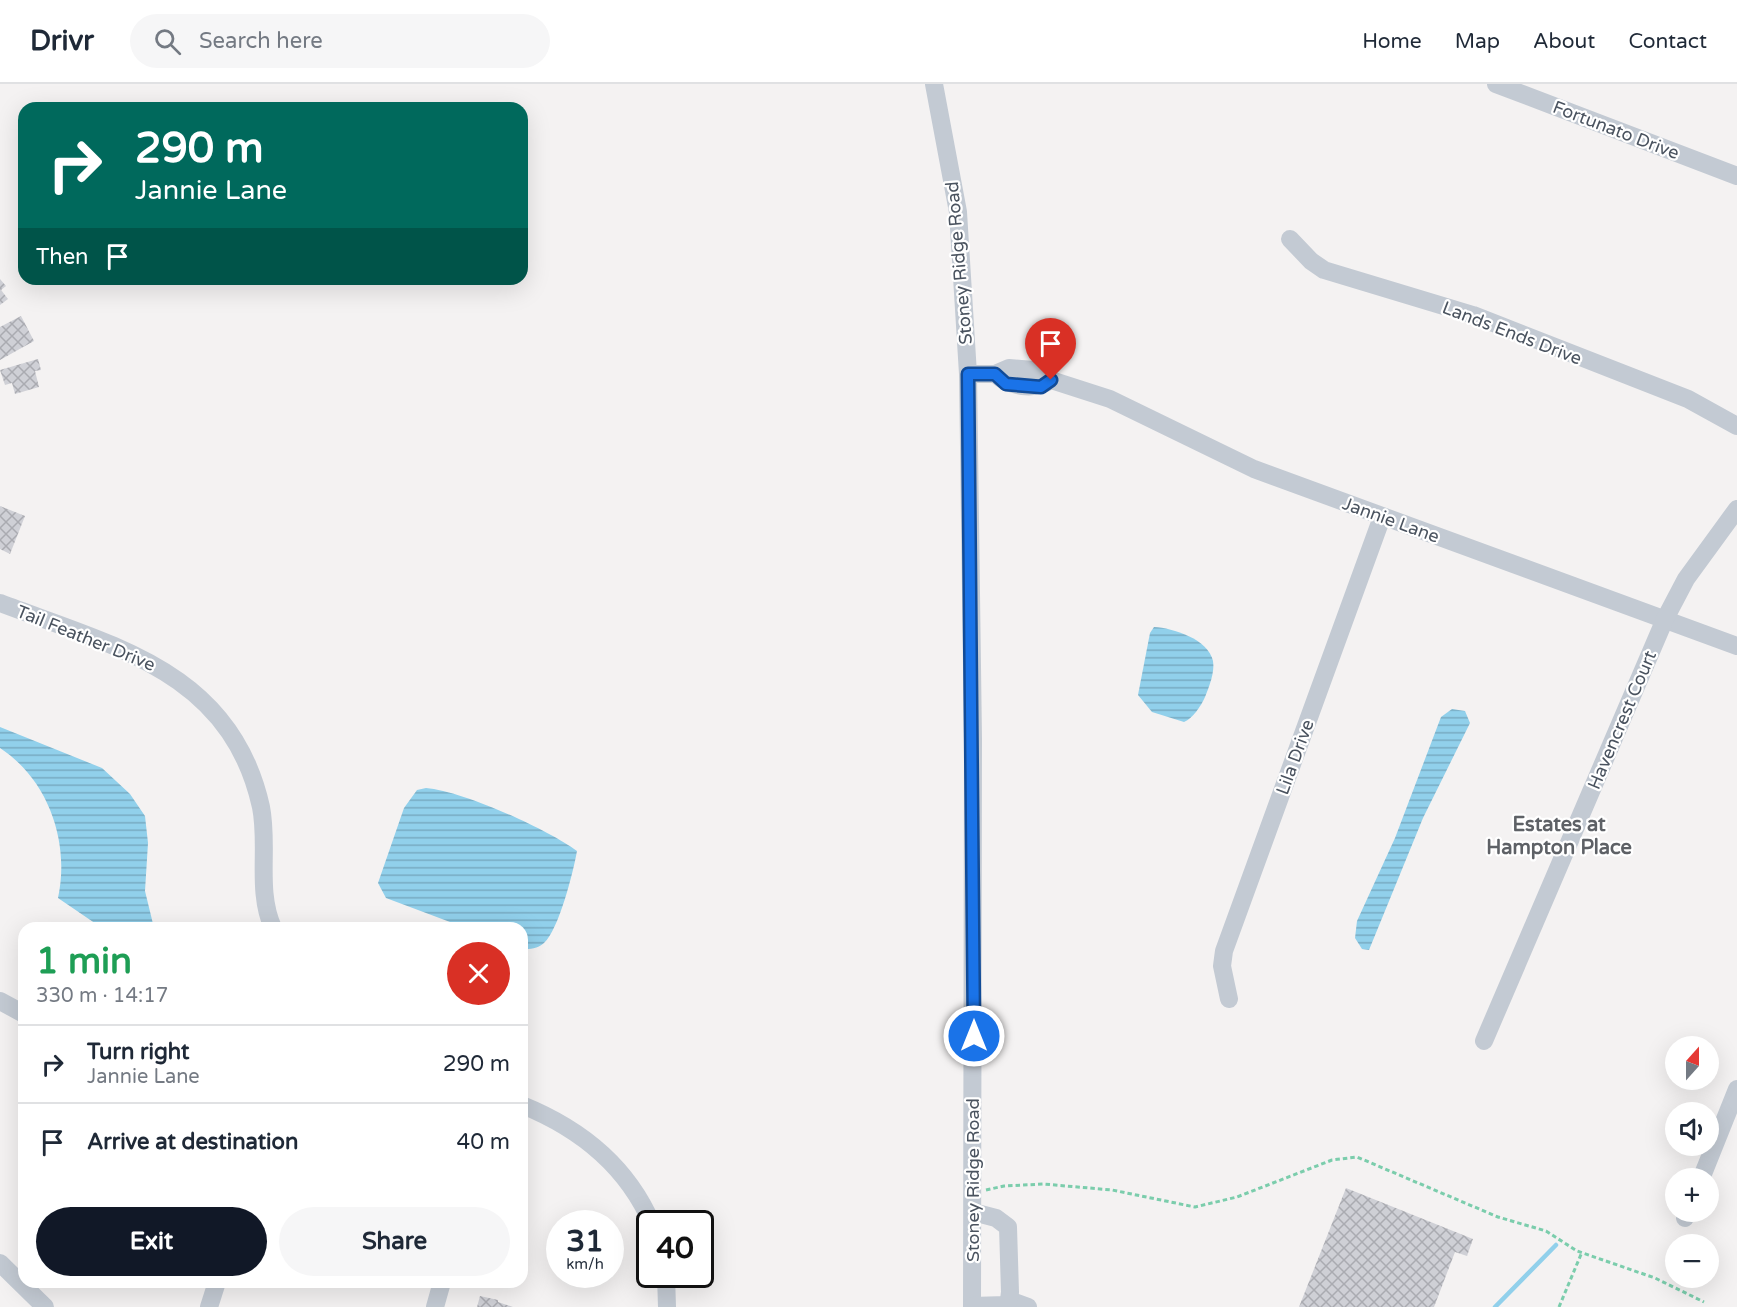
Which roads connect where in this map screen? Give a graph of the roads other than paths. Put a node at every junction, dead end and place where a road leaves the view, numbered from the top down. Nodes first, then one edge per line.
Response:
1 (934, 84) edge
2 (1496, 84) edge
3 (1737, 176) edge
4 (1290, 239) dead end
5 (968, 374) junction
6 (1737, 426) edge
7 (1737, 509) edge
8 (1382, 517) junction
9 (0, 603) edge
10 (1665, 620) junction
11 (1737, 645) edge
12 (272, 922) edge
13 (1229, 999) dead end
14 (0, 1002) edge
15 (18, 1011) edge
16 (1484, 1041) dead end
17 (1737, 1089) edge
18 (528, 1108) edge
19 (1705, 1168) edge
20 (644, 1210) edge
21 (973, 1212) junction
22 (0, 1263) edge
23 (18, 1281) edge
24 (26, 1288) edge
25 (215, 1288) edge
26 (440, 1288) edge
27 (666, 1288) edge
28 (1010, 1300) junction
29 (45, 1307) edge
30 (209, 1307) edge
31 (435, 1307) edge
32 (667, 1307) edge
33 (972, 1307) edge
34 (1028, 1307) edge

1 - 5 street, Stoney Ridge Road
2 - 3 street, Fortunato Drive
4 - 6 street, Lands Ends Drive
5 - 8 street, Jannie Lane
5 - 21 street, Stoney Ridge Road
7 - 10 street, Havencrest Court
8 - 10 street, Jannie Lane
8 - 13 street, Lila Drive
9 - 12 street, Tail Feather Drive
10 - 11 street, Jannie Lane
10 - 16 street, Havencrest Court
14 - 15 street
17 - 19 street
18 - 20 street
21 - 28 street
21 - 33 street, Stoney Ridge Road
22 - 23 street
24 - 29 street
25 - 30 street
26 - 31 street
27 - 32 street
28 - 33 street
28 - 34 street

